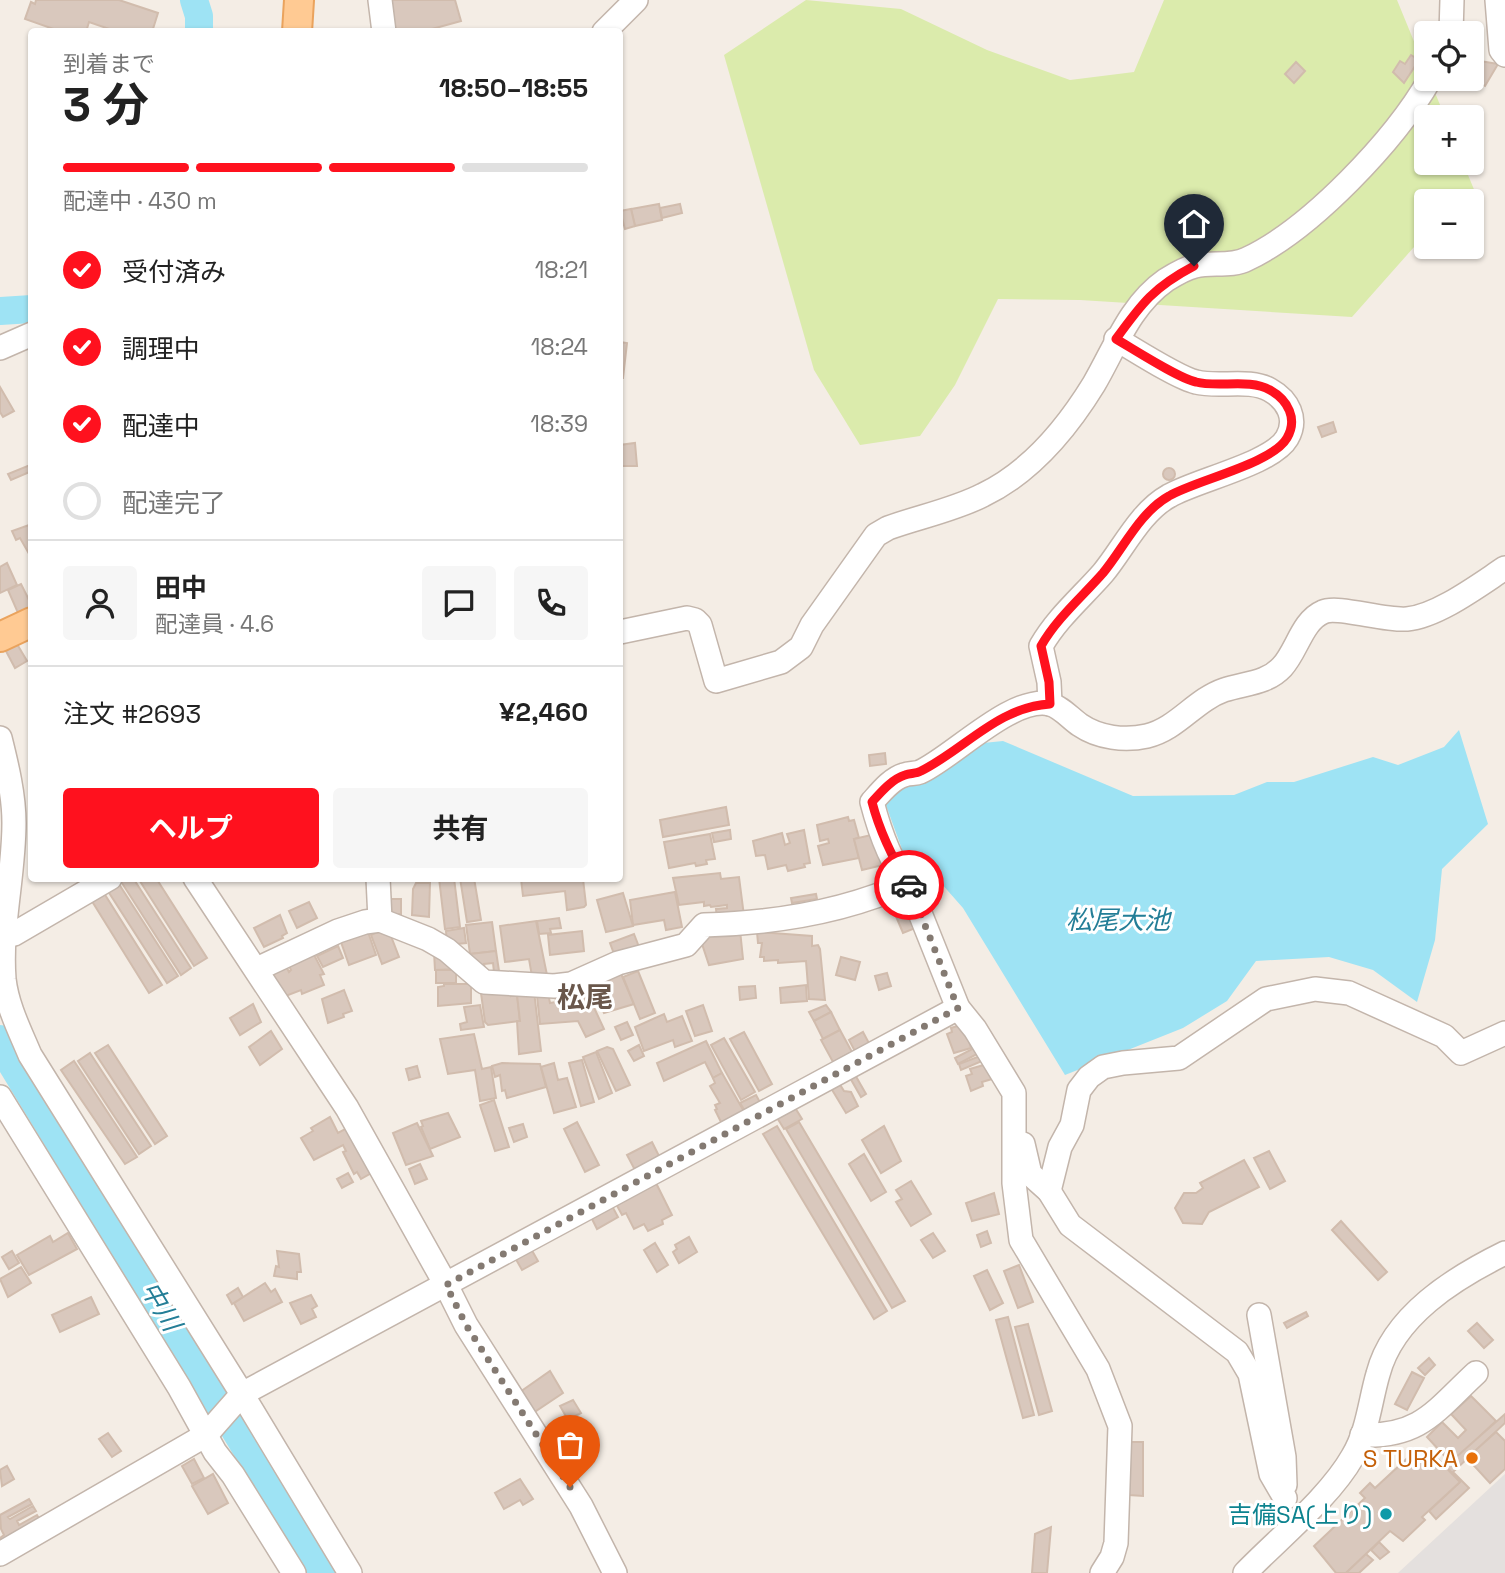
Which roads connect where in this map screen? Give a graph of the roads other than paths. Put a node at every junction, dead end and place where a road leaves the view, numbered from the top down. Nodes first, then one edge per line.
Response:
1 (299, 0) edge
2 (380, 0) edge
3 (636, 0) edge
4 (1452, 0) edge
5 (1497, 0) edge
6 (1451, 21) edge
7 (297, 28) edge
8 (384, 28) edge
9 (608, 28) edge
10 (1505, 55) edge
11 (1422, 91) edge
12 (28, 336) edge
13 (1116, 339) junction
14 (0, 348) edge
15 (1505, 568) edge
16 (28, 624) edge
17 (623, 631) edge
18 (0, 637) edge
19 (1050, 704) junction
20 (0, 738) edge
21 (103, 882) edge
22 (198, 882) edge
23 (378, 882) edge
24 (908, 883) junction
25 (380, 920) junction
26 (1, 938) edge
27 (257, 969) junction
28 (958, 1008) junction
29 (1505, 1032) edge
30 (0, 1097) edge
31 (1015, 1110) junction
32 (1049, 1191) junction
33 (1505, 1253) edge
34 (446, 1285) junction
35 (1259, 1315) dead end
36 (1476, 1373) dead end
37 (242, 1394) junction
38 (206, 1435) junction
39 (1362, 1435) junction
40 (1285, 1498) junction
41 (1283, 1534) junction
42 (0, 1554) edge
43 (294, 1573) edge
44 (350, 1573) edge
45 (615, 1573) edge
46 (1102, 1573) edge
47 (1245, 1573) edge

1 - 7 main road
2 - 8 street
3 - 9 street
4 - 6 street
5 - 10 street
11 - 13 street
12 - 14 street
13 - 17 street
13 - 19 street
15 - 19 street
16 - 18 main road
19 - 24 street
20 - 26 street
21 - 26 street
22 - 27 street
23 - 25 street
24 - 25 street
24 - 28 street
25 - 27 street
26 - 37 street
27 - 34 street
28 - 31 street
28 - 34 street
29 - 32 street
30 - 38 street
31 - 32 street
31 - 46 street
32 - 40 street
33 - 39 street
34 - 37 street
34 - 45 street
35 - 40 street
36 - 39 street
37 - 38 street
37 - 44 street
38 - 42 street
38 - 43 street
39 - 41 street
40 - 41 street
41 - 47 street

